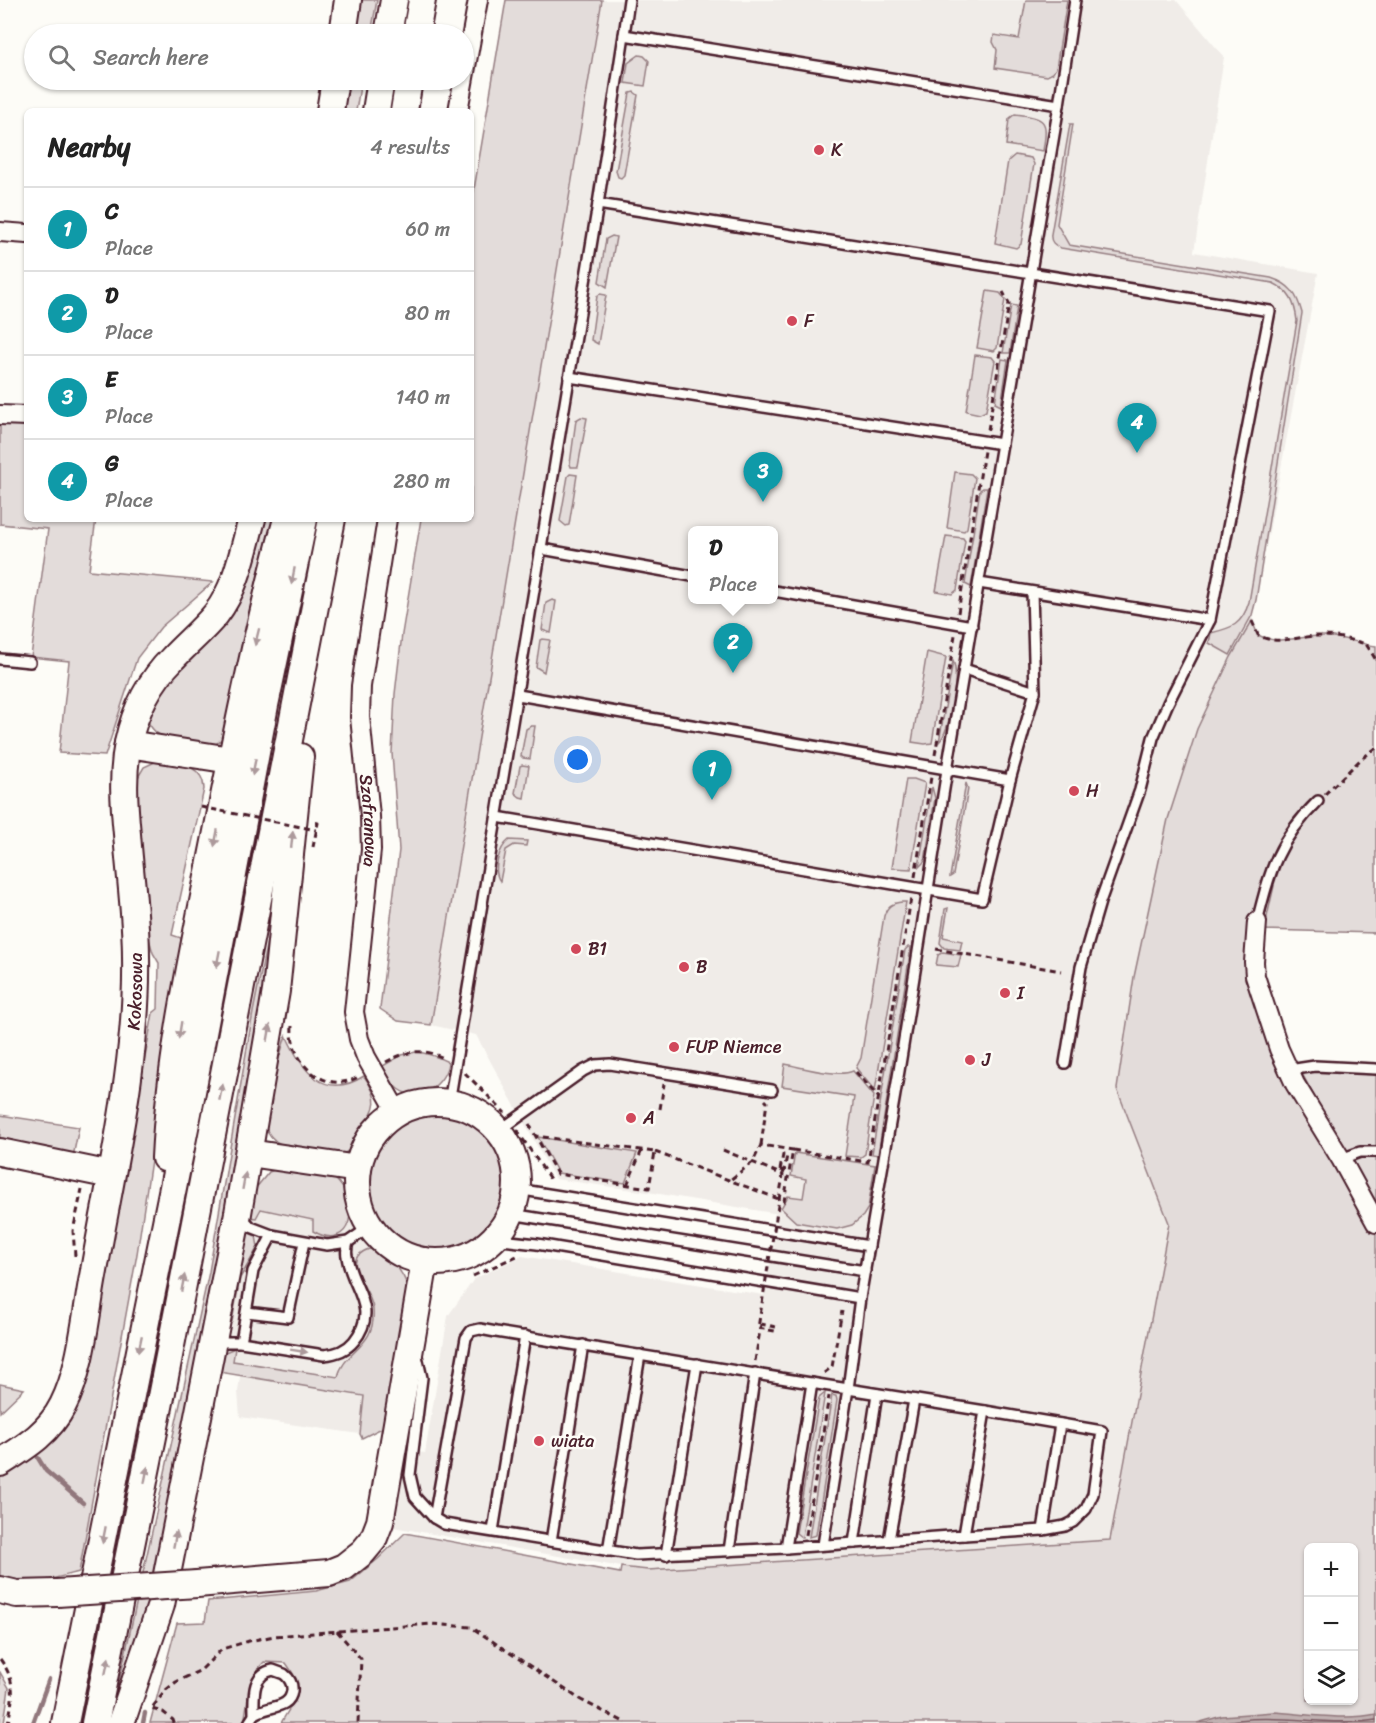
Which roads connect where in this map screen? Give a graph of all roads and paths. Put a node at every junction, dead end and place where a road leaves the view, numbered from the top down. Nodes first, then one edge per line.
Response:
1 (348, 0) edge
2 (394, 0) edge
3 (422, 0) edge
4 (478, 0) edge
5 (629, 0) edge
6 (1075, 0) edge
7 (344, 24) edge
8 (390, 24) edge
9 (418, 24) edge
10 (474, 24) edge
11 (624, 35) junction
12 (333, 90) edge
13 (379, 90) edge
14 (407, 90) edge
15 (462, 90) edge
16 (1059, 105) junction
17 (330, 108) edge
18 (376, 108) edge
19 (404, 108) edge
20 (459, 108) edge
21 (598, 204) junction
22 (0, 232) edge
23 (24, 234) edge
24 (1030, 273) junction
25 (569, 377) junction
26 (0, 415) edge
27 (24, 416) edge
28 (1002, 444) junction
29 (251, 522) edge
30 (286, 522) edge
31 (303, 522) edge
32 (331, 522) edge
33 (387, 522) edge
34 (542, 549) junction
35 (688, 575) edge
36 (979, 583) junction
37 (1032, 591) junction
38 (778, 592) edge
39 (1210, 620) junction
40 (1252, 621) dead end
41 (972, 626) junction
42 (306, 651) junction
43 (0, 659) edge
44 (1376, 660) edge
45 (30, 662) dead end
46 (964, 669) junction
47 (1035, 692) junction
48 (518, 695) junction
49 (128, 744) junction
50 (1376, 748) edge
51 (231, 760) junction
52 (947, 770) junction
53 (1010, 780) junction
54 (1318, 801) joint
55 (208, 805) dead end
56 (201, 807) dead end
57 (206, 815) dead end
58 (497, 817) junction
59 (316, 830) dead end
60 (928, 890) junction
61 (1257, 922) joint
62 (904, 944) dead end
63 (936, 949) dead end
64 (1061, 970) dead end
65 (1065, 1063) dead end
66 (1376, 1069) edge
67 (1289, 1070) junction
68 (855, 1072) dead end
69 (665, 1082) dead end
70 (772, 1090) dead end
71 (763, 1098) dead end
72 (879, 1098) junction
73 (449, 1103) junction
74 (660, 1109) dead end
75 (398, 1113) junction
76 (525, 1117) junction
77 (499, 1131) junction
78 (536, 1136) junction
79 (761, 1146) junction
80 (642, 1150) junction
81 (723, 1150) dead end
82 (793, 1150) junction
83 (0, 1152) edge
84 (655, 1152) junction
85 (1376, 1152) edge
86 (249, 1153) junction
87 (1341, 1159) junction
88 (358, 1169) junction
89 (789, 1171) junction
90 (111, 1175) junction
91 (783, 1175) junction
92 (730, 1180) junction
93 (553, 1182) dead end
94 (82, 1184) dead end
95 (627, 1185) junction
96 (517, 1189) junction
97 (238, 1213) junction
98 (511, 1214) junction
99 (1376, 1223) edge
100 (371, 1226) junction
101 (272, 1235) junction
102 (493, 1239) junction
103 (304, 1242) junction
104 (348, 1242) junction
105 (161, 1245) junction
106 (869, 1246) junction
107 (523, 1253) dead end
108 (76, 1258) dead end
109 (425, 1261) junction
110 (865, 1271) junction
111 (473, 1276) dead end
112 (860, 1298) junction
113 (247, 1311) junction
114 (842, 1311) dead end
115 (412, 1336) junction
116 (525, 1336) junction
117 (241, 1342) junction
118 (583, 1345) junction
119 (212, 1353) junction
120 (640, 1355) junction
121 (697, 1364) junction
122 (832, 1367) junction
123 (755, 1368) junction
124 (814, 1379) junction
125 (830, 1386) junction
126 (848, 1389) junction
127 (877, 1394) junction
128 (914, 1400) junction
129 (984, 1411) junction
130 (1060, 1424) junction
131 (0, 1463) edge
132 (434, 1518) junction
133 (1043, 1530) junction
134 (493, 1531) junction
135 (964, 1534) junction
136 (805, 1537) dead end
137 (889, 1540) junction
138 (550, 1541) junction
139 (854, 1543) junction
140 (823, 1545) junction
141 (786, 1548) junction
142 (608, 1551) junction
143 (729, 1551) junction
144 (666, 1554) junction
145 (0, 1590) edge
146 (337, 1631) junction
147 (0, 1659) edge
148 (251, 1719) edge
149 (8, 1723) edge
150 (65, 1723) edge
151 (95, 1723) edge
152 (121, 1723) edge
153 (174, 1723) edge
154 (358, 1723) edge
155 (626, 1723) edge

1 - 7 main road
2 - 8 main road
3 - 9 main road
4 - 10 street
5 - 11 lane
6 - 16 lane
11 - 16 lane
11 - 21 lane
12 - 17 main road
13 - 18 main road
14 - 19 main road
15 - 20 street
16 - 24 lane
21 - 24 lane
21 - 25 lane
22 - 23 street
24 - 28 lane
24 - 39 lane
25 - 28 lane
25 - 34 lane
26 - 27 street
28 - 36 lane
29 - 49 main road, Kokosowa
30 -> 51 main road
31 -> 105 main road
32 - 42 main road
33 - 75 street, Szafranowa
34 - 35 lane
34 - 48 lane
36 - 37 lane
36 - 41 lane
37 - 39 lane
37 - 47 lane
38 - 41 lane
39 - 65 lane
40 - 44 path
41 - 46 lane
86 -> 42 main road
151 -> 42 main road
43 - 45 lane
46 - 47 lane
46 - 52 lane
47 - 53 lane
48 - 52 lane
48 - 58 lane
49 - 51 main road
49 - 90 main road, Kokosowa
50 - 54 path
51 -> 105 main road
52 - 53 lane
52 - 60 lane
53 - 60 lane
54 - 61 lane
55 - 57 path
56 - 59 path, bridge
58 - 60 lane
58 - 73 lane
60 - 106 lane
61 - 67 street
62 - 72 path
63 - 64 path
66 - 67 lane
67 - 87 street
68 - 72 path
69 - 74 path
70 - 76 lane
71 - 79 path
72 - 82 path
73 - 75 main road
73 - 77 main road
75 - 88 main road
76 - 77 lane
76 - 78 path
76 - 93 path
77 - 96 main road
78 - 80 path
78 - 95 path
79 - 82 path
79 - 92 path
80 - 84 path
80 - 95 path
81 - 91 path, bridge
82 - 89 path
83 - 90 main road
84 - 92 path
84 - 95 path
85 - 87 lane
86 - 88 main road
97 -> 86 main road
87 - 99 street
88 - 100 main road
89 - 91 path, bridge
89 - 92 path
90 - 131 main road, Kokosowa
91 - 123 path, bridge
94 - 108 path
96 - 98 main road
96 - 106 lane
97 - 101 lane
97 - 119 main road
98 - 102 main road
98 - 110 lane
100 - 104 lane
100 - 109 main road
101 - 103 lane
101 - 113 lane
102 - 109 main road
102 - 112 lane
103 - 104 lane
103 - 113 lane
117 -> 104 lane
105 -> 150 main road
106 - 110 lane
107 - 111 path
109 - 115 main road
110 - 112 lane
112 - 126 lane
113 - 117 lane
114 - 122 path
115 - 132 lane
115 - 145 main road, bridge
116 - 118 lane
116 - 132 lane
116 - 134 lane
117 - 119 lane
118 - 120 lane
118 - 138 lane
152 -> 119 main road
120 - 121 lane
120 - 142 lane
121 - 123 lane
121 - 144 lane
122 - 124 path
122 - 125 path
123 - 124 lane
123 - 143 lane
124 - 125 lane
124 - 141 lane
125 - 126 lane
125 - 136 path
126 - 127 lane
126 - 140 lane
127 - 128 lane
127 - 139 lane
128 - 129 lane
128 - 137 lane
129 - 130 lane
129 - 135 lane
130 - 133 lane
130 - 133 lane
132 - 134 lane
133 - 135 lane
134 - 138 lane
135 - 137 lane
137 - 139 lane
138 - 142 lane
139 - 140 lane
140 - 141 lane
141 - 143 lane
142 - 144 lane
143 - 144 lane
146 - 153 path
146 - 154 path
146 - 155 path
147 - 149 path
148 - 148 lane

